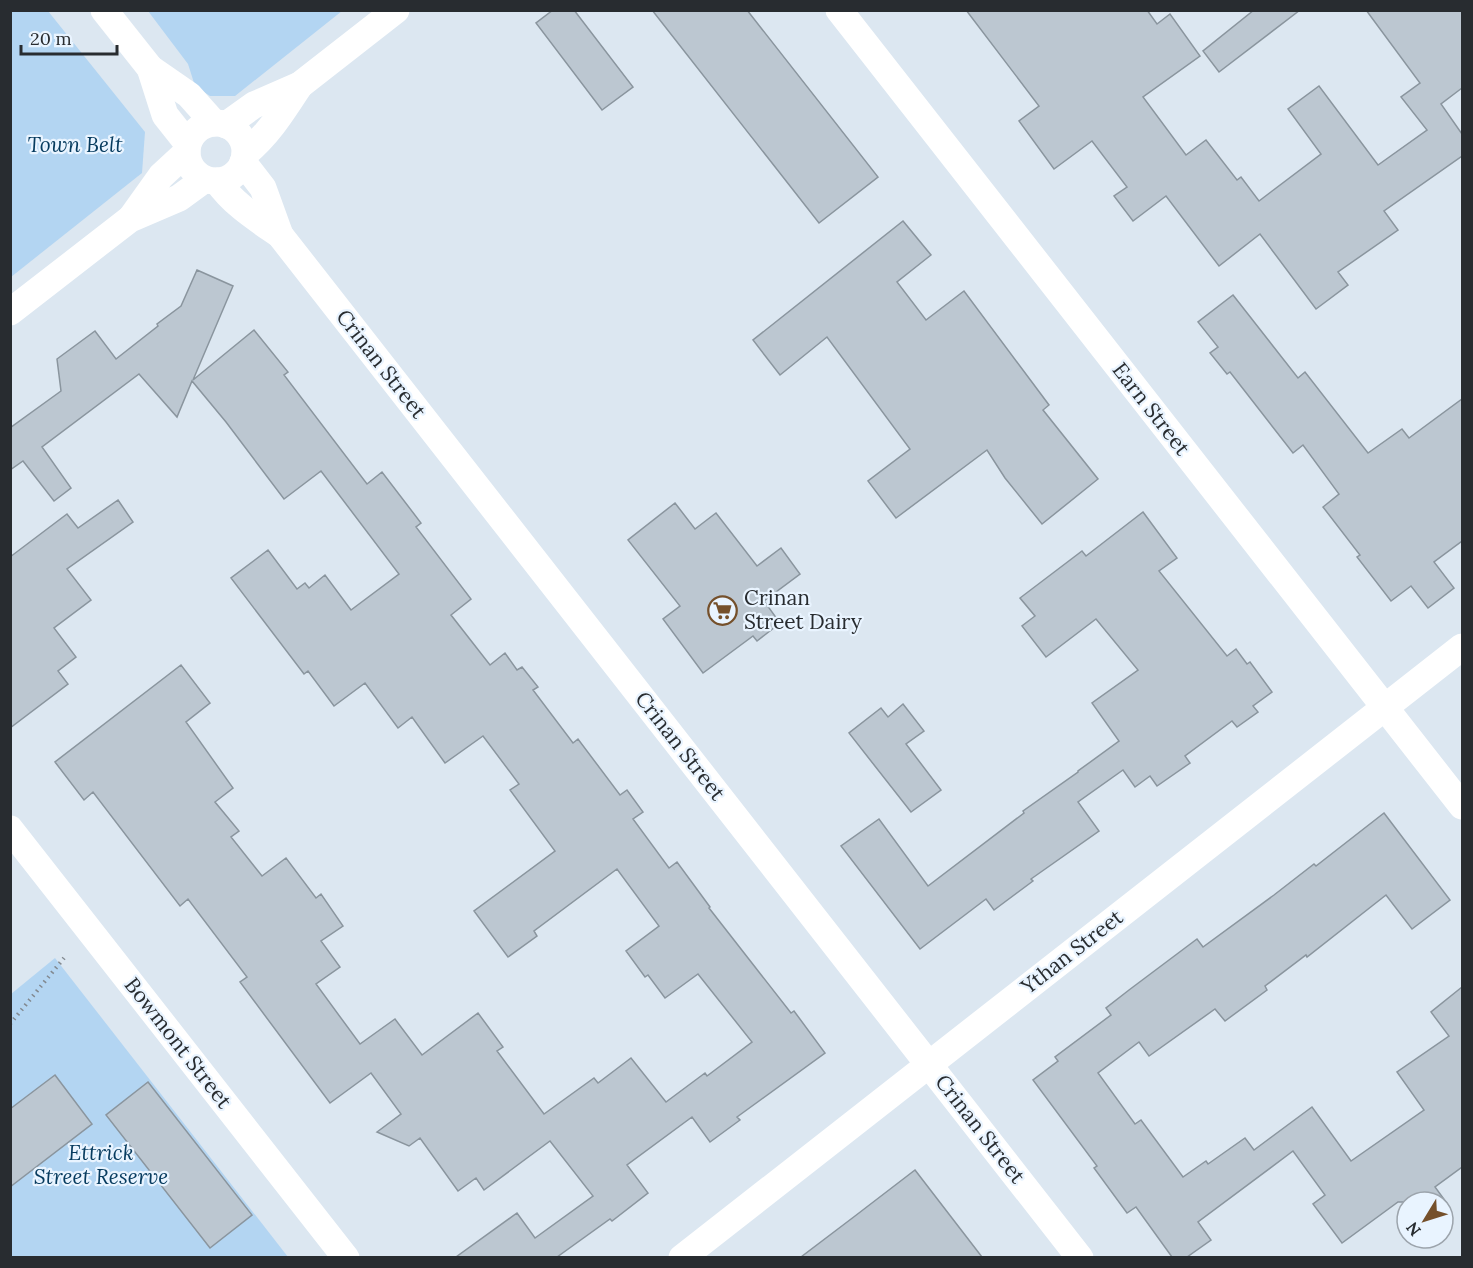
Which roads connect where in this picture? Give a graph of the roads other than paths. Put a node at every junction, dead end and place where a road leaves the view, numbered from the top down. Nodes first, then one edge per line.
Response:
1 (104, 10) edge
2 (396, 10) edge
3 (840, 10) edge
4 (150, 68) junction
5 (300, 86) junction
6 (220, 124) junction
7 (188, 148) junction
8 (244, 158) junction
9 (211, 180) junction
10 (130, 219) junction
11 (280, 235) junction
12 (10, 312) edge
13 (1462, 647) edge
14 (1385, 708) junction
15 (1462, 806) edge
16 (10, 829) edge
17 (929, 1064) junction
18 (346, 1257) edge
19 (682, 1257) edge
20 (1080, 1257) edge

1 - 4 street
2 - 5 street
3 - 14 street, Earn Street
4 - 6 street
4 - 7 street
5 - 6 street
5 - 8 street
6 - 7 street
6 - 8 street
7 - 9 street
7 - 10 street
8 - 9 street
8 - 11 street, Crinan Street
9 - 10 street
9 - 11 street, Crinan Street
10 - 12 street
11 - 17 street, Crinan Street
13 - 14 street, Ythan Street
14 - 15 street, Earn Street
14 - 17 street, Ythan Street
16 - 18 street, Bowmont Street
17 - 19 street, Ythan Street
17 - 20 street, Crinan Street

